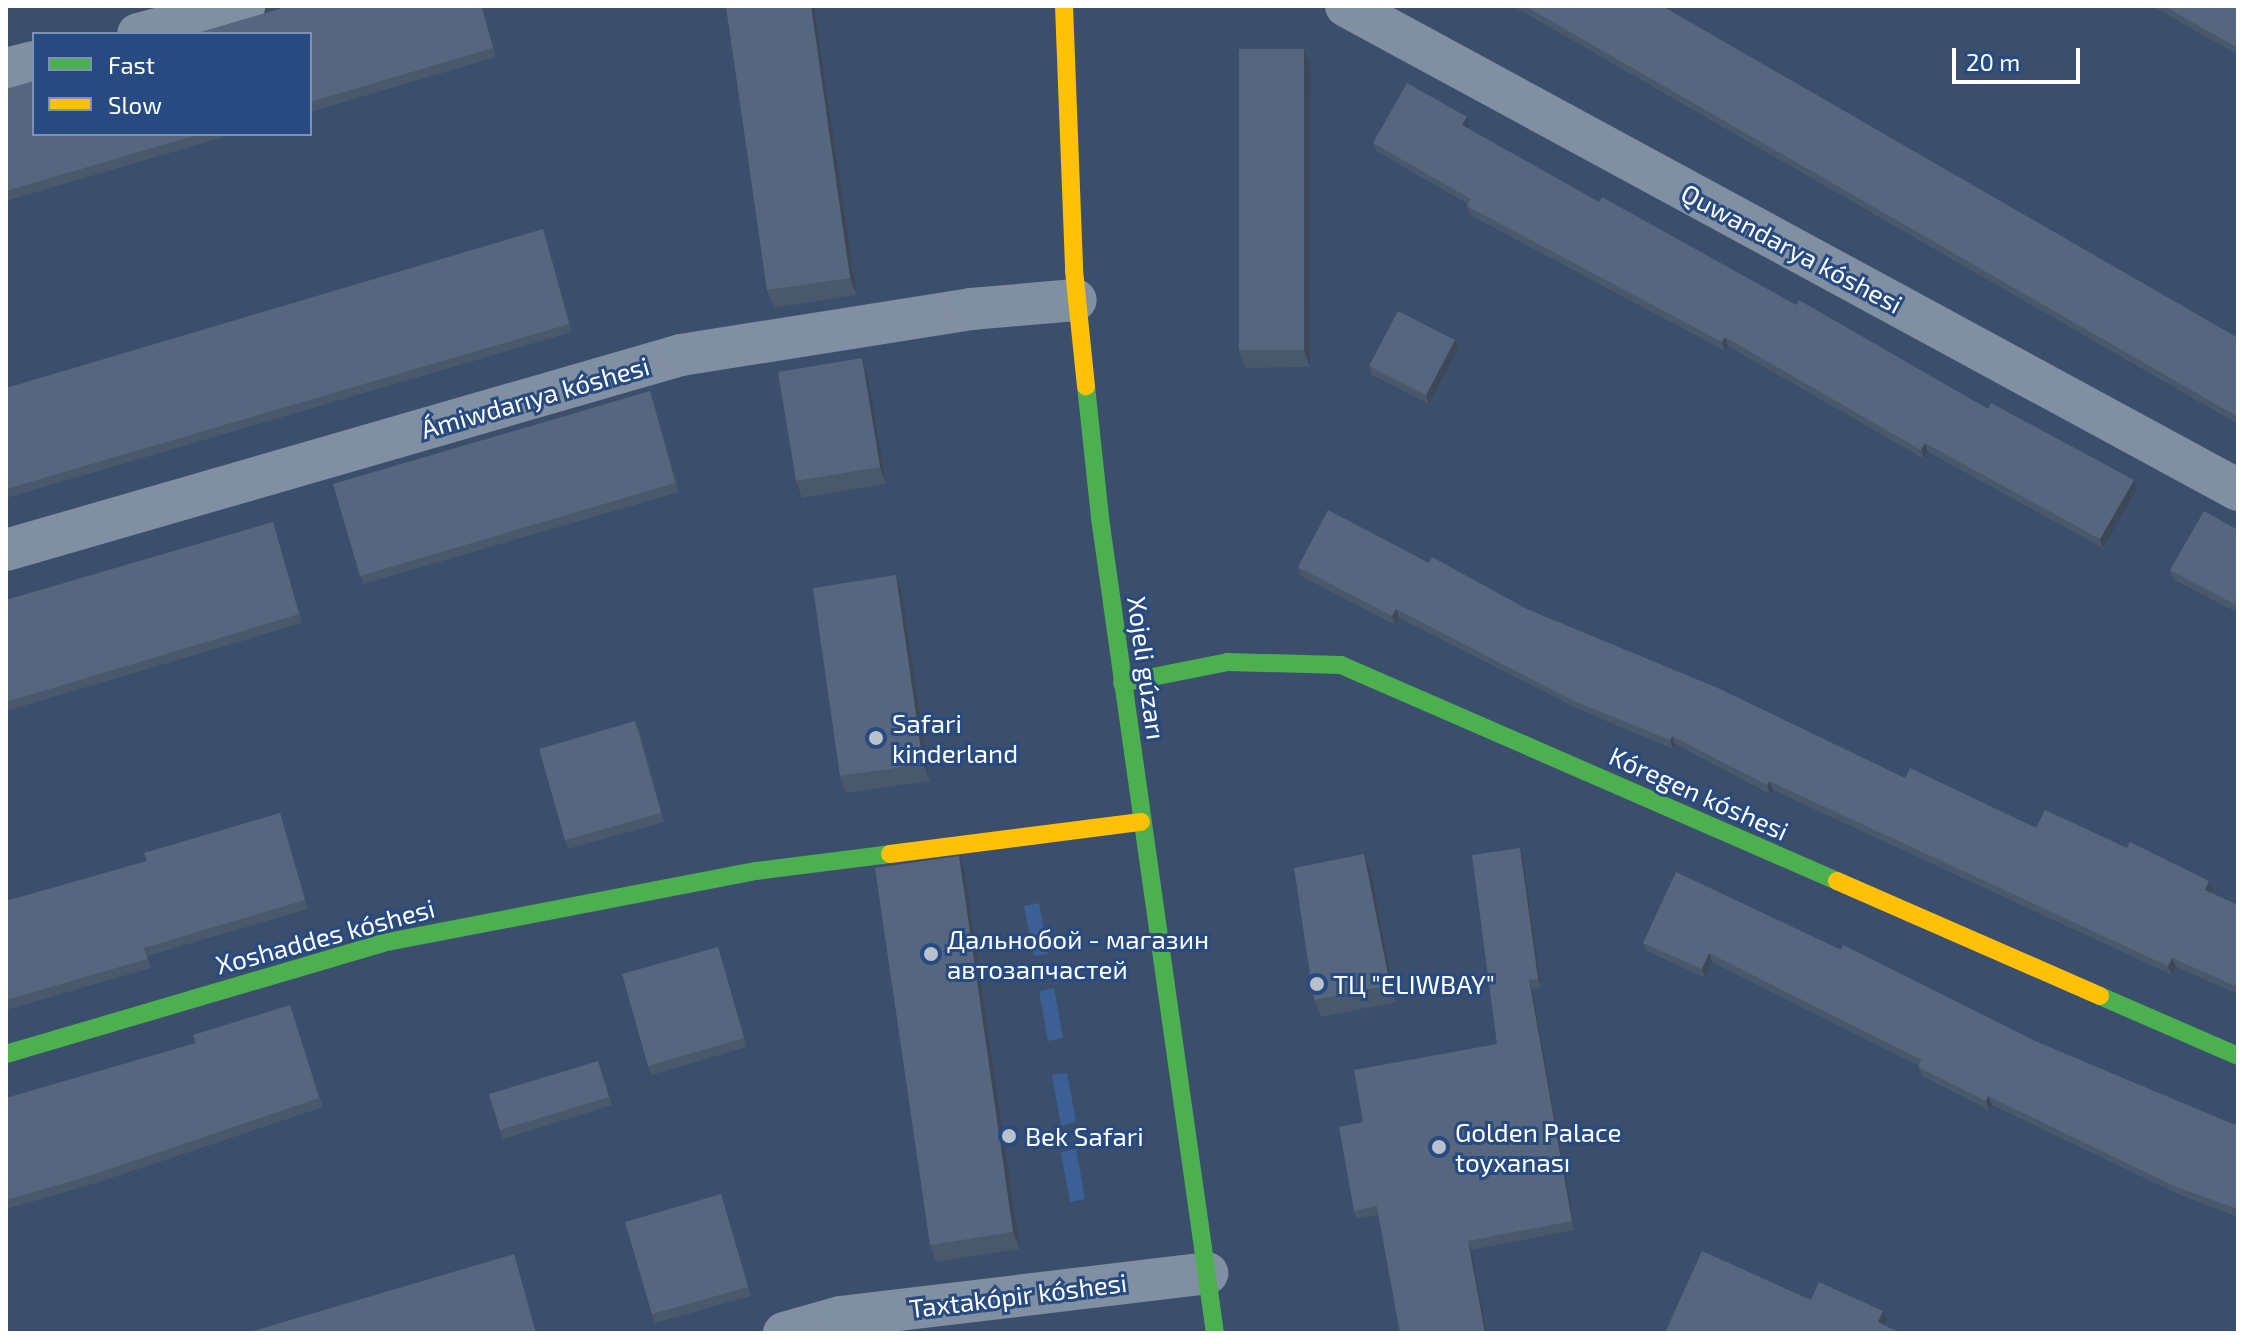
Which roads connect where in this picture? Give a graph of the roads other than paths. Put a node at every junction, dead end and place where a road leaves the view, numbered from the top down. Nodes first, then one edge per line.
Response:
1 (244, 6) edge
2 (1064, 6) edge
3 (1346, 6) edge
4 (146, 32) edge
5 (32, 62) edge
6 (6, 69) edge
7 (1076, 300) junction
8 (2238, 490) edge
9 (6, 550) edge
10 (1122, 683) junction
11 (1141, 822) junction
12 (6, 1054) edge
13 (2238, 1056) edge
14 (1207, 1273) junction
15 (784, 1333) edge
16 (1215, 1333) edge

1 - 4 street
2 - 7 street, Xojeli gúzarı
3 - 8 street, Quwandarya kóshesi
5 - 6 street
7 - 9 street, Ámiwdarıya kóshesi
7 - 10 street, Xojeli gúzarı
10 - 11 street, Xojeli gúzarı
10 - 13 street, Kóregen kóshesi
11 - 12 street, Xoshaddes kóshesi
11 - 14 street, Xojeli gúzarı
14 - 15 street, Taxtakópir kóshesi
14 - 16 street, Xojeli gúzarı

